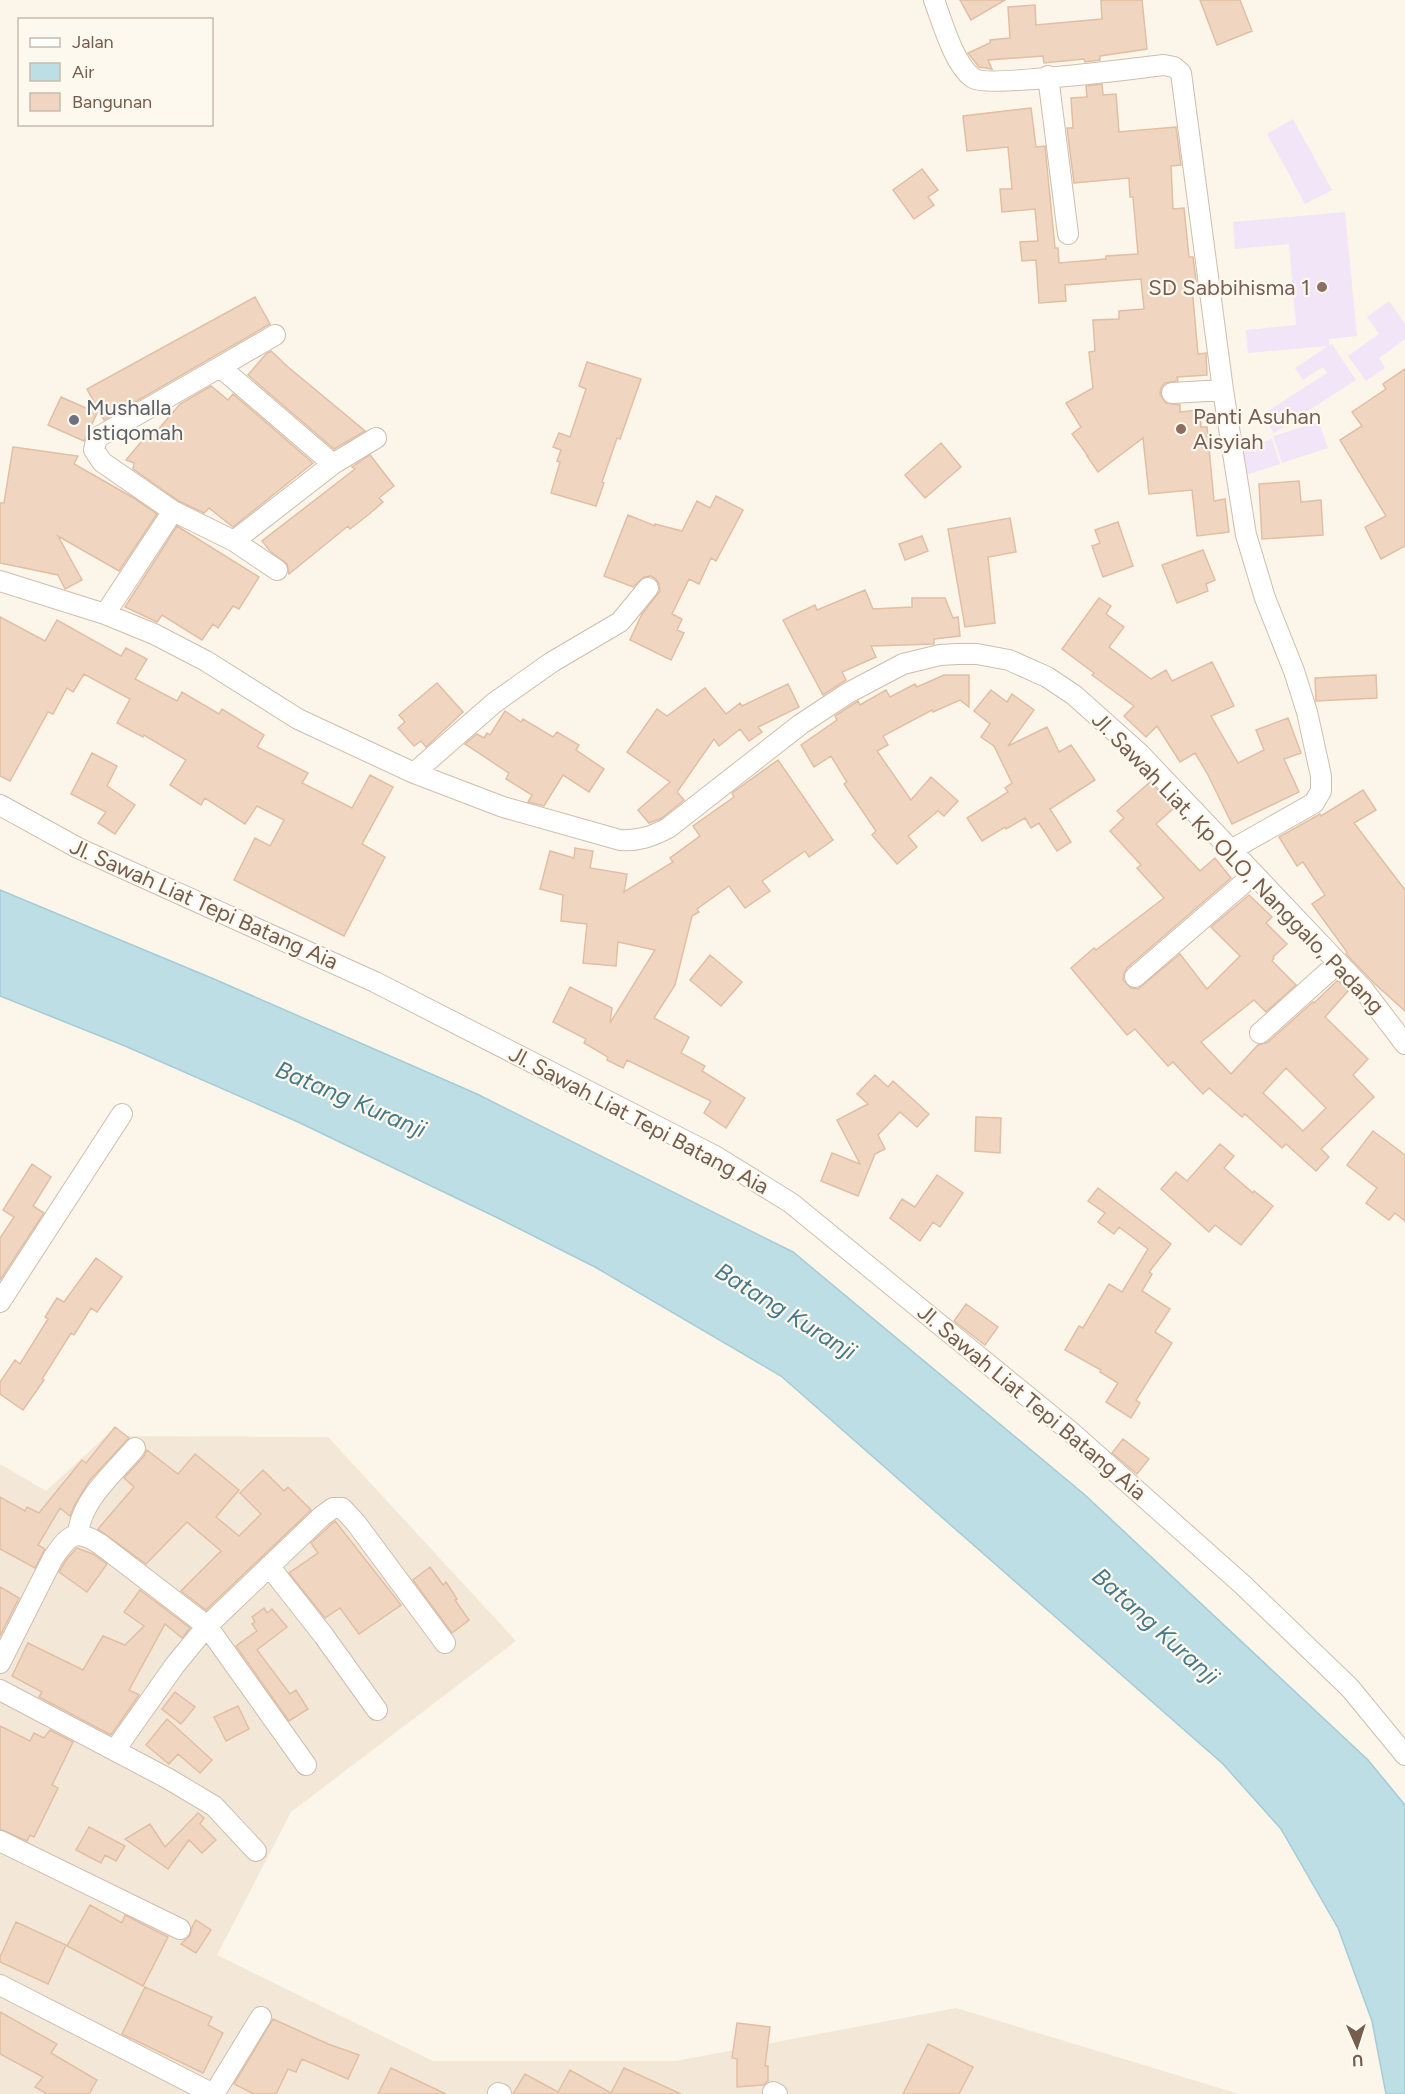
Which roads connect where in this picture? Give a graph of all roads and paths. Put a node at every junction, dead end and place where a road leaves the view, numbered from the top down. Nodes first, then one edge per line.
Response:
1 (934, 0) edge
2 (1048, 76) junction
3 (1068, 234) dead end
4 (275, 335) dead end
5 (220, 368) junction
6 (1223, 390) junction
7 (1172, 393) dead end
8 (376, 438) dead end
9 (333, 464) junction
10 (173, 511) junction
11 (234, 541) junction
12 (278, 570) dead end
13 (0, 581) edge
14 (648, 588) dead end
15 (105, 614) junction
16 (414, 772) junction
17 (0, 805) edge
18 (1231, 850) junction
19 (1253, 875) junction
20 (1338, 963) junction
21 (1134, 977) dead end
22 (1260, 1033) dead end
23 (1405, 1044) edge
24 (122, 1114) dead end
25 (0, 1302) edge
26 (135, 1448) dead end
27 (78, 1534) junction
28 (269, 1566) junction
29 (207, 1626) junction
30 (445, 1643) dead end
31 (0, 1663) edge
32 (0, 1690) edge
33 (378, 1710) dead end
34 (116, 1750) junction
35 (1405, 1755) edge
36 (306, 1765) dead end
37 (0, 1841) edge
38 (256, 1851) dead end
39 (180, 1929) dead end
40 (0, 1985) edge
41 (261, 2018) dead end
42 (213, 2094) edge

1 - 2 street
2 - 3 street
2 - 6 street
4 - 5 street
5 - 9 street
5 - 10 street
6 - 7 street
6 - 18 street
8 - 9 street
9 - 11 street
10 - 11 street
10 - 15 street
11 - 12 street
13 - 15 street
14 - 16 street
15 - 16 street
16 - 18 street, Jl. Sawah Liat, Kp OLO, Nanggalo, Padang
17 - 35 street, Jl. Sawah Liat Tepi Batang Aia
18 - 19 street, Jl. Sawah Liat, Kp OLO, Nanggalo, Padang
19 - 20 street, Jl. Sawah Liat, Kp OLO, Nanggalo, Padang
19 - 21 street
20 - 22 street
20 - 23 street, Jl. Sawah Liat, Kp OLO, Nanggalo, Padang
24 - 25 street
26 - 27 street
27 - 29 street
27 - 31 street
28 - 29 street
28 - 30 street
28 - 33 street
29 - 34 street
29 - 36 street
32 - 34 street
34 - 38 street
37 - 39 street
40 - 42 street
41 - 42 street

